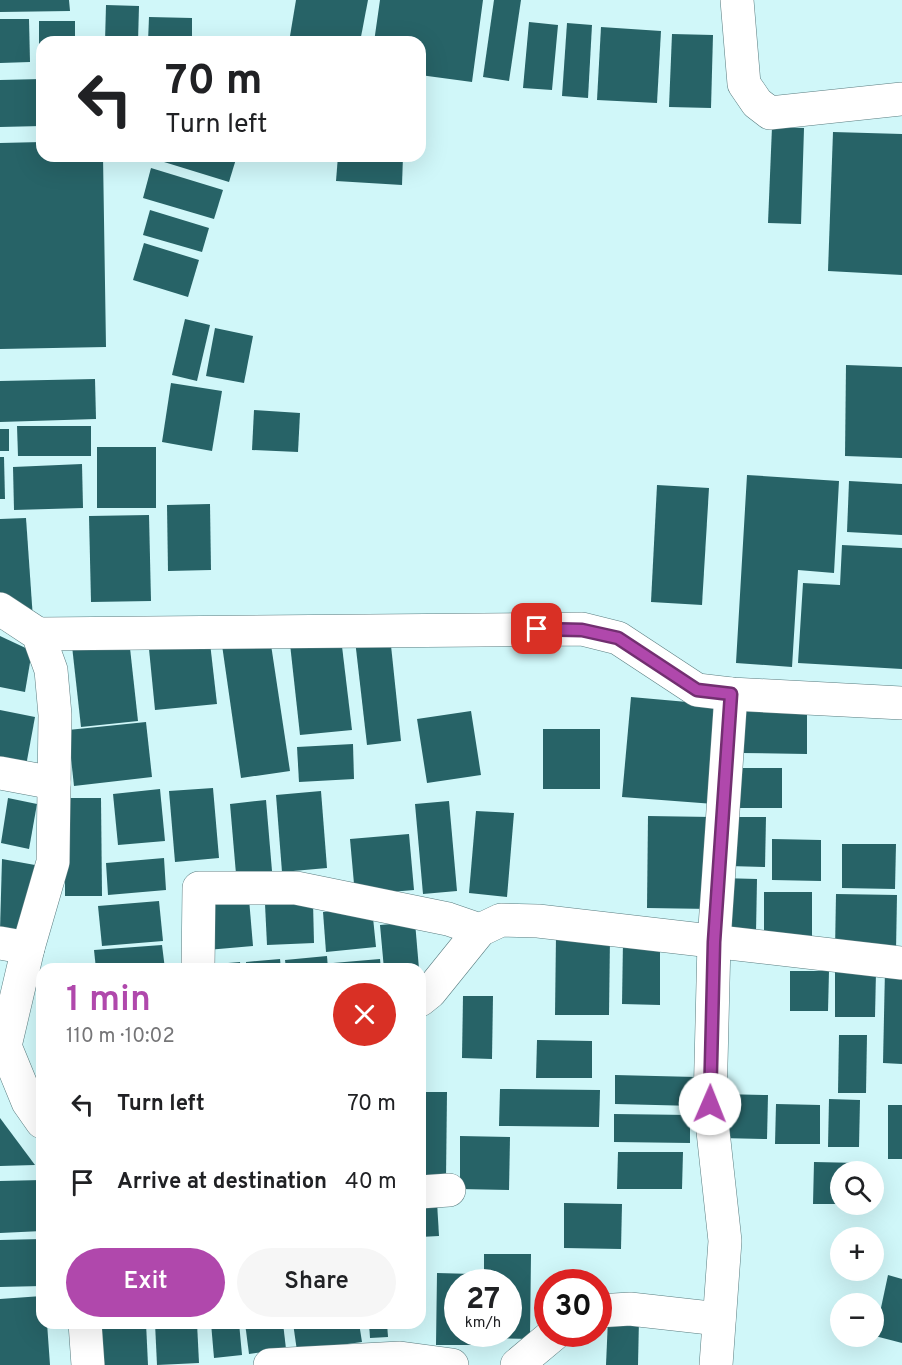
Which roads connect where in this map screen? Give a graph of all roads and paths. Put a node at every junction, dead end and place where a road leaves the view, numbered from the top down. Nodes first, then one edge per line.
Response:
1 (737, 0) edge
2 (902, 99) edge
3 (0, 609) edge
4 (38, 634) junction
5 (731, 694) junction
6 (902, 703) edge
7 (0, 773) edge
8 (54, 783) junction
9 (480, 930) junction
10 (714, 942) junction
11 (14, 946) edge
12 (198, 963) edge
13 (902, 963) edge
14 (426, 995) edge
15 (29, 997) edge
16 (23, 1108) edge
17 (612, 1310) edge
18 (719, 1319) junction
19 (85, 1329) edge
20 (538, 1347) edge
21 (88, 1365) edge
22 (270, 1365) edge
23 (452, 1365) edge
24 (517, 1365) edge
25 (716, 1365) edge

1 - 2 street
3 - 4 street
4 - 5 street
4 - 8 street
5 - 6 street
5 - 10 street
7 - 8 street
8 - 11 street
9 - 10 street
9 - 12 street
9 - 14 street
10 - 13 street
10 - 18 street
11 - 15 street
15 - 16 street
17 - 18 street
18 - 25 street
19 - 21 street
20 - 24 street
22 - 23 street

